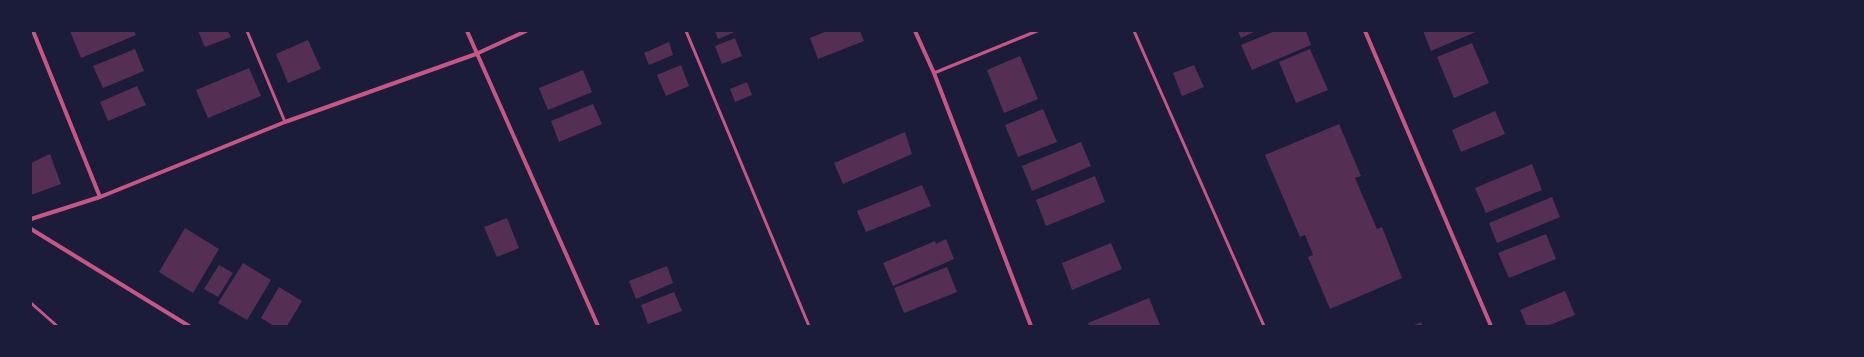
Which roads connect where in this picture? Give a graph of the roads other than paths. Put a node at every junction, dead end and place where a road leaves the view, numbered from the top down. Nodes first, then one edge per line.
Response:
1 (33, 31) edge
2 (247, 31) edge
3 (467, 31) edge
4 (526, 31) edge
5 (686, 31) edge
6 (915, 31) edge
7 (1037, 31) edge
8 (1134, 31) edge
9 (1365, 31) edge
10 (476, 54) junction
11 (934, 73) junction
12 (285, 122) junction
13 (100, 197) junction
14 (31, 219) edge
15 (31, 229) edge
16 (31, 303) edge
17 (56, 326) edge
18 (189, 326) edge
19 (598, 326) edge
20 (809, 326) edge
21 (1031, 326) edge
22 (1264, 326) edge
23 (1491, 326) edge

1 - 13 street
2 - 12 lane
3 - 10 street
4 - 10 street
5 - 20 lane
6 - 11 street
7 - 11 lane
8 - 22 lane
9 - 23 street
10 - 12 street
10 - 19 street
11 - 21 street
12 - 13 street
13 - 14 street
15 - 18 street
16 - 17 lane

